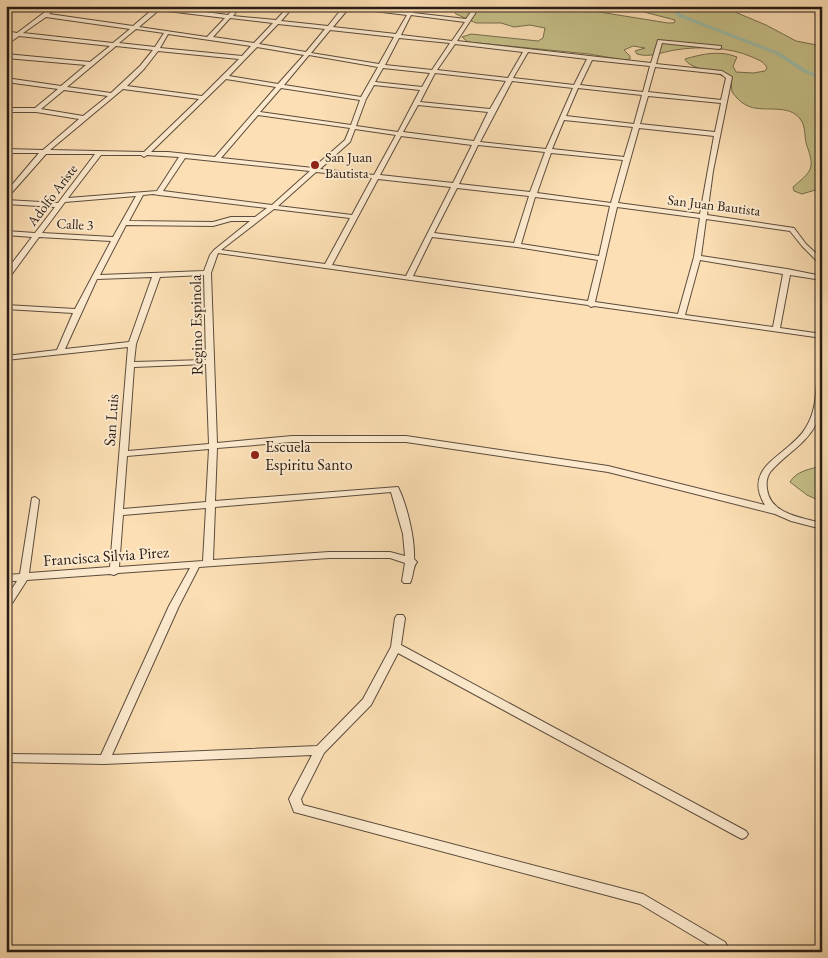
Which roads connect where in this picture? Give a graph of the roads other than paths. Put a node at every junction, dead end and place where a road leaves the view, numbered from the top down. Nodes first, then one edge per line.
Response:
1 (56, 6) edge
2 (136, 6) edge
3 (239, 6) edge
4 (292, 6) edge
5 (347, 6) edge
6 (414, 6) edge
7 (478, 6) edge
8 (159, 8) edge
9 (408, 14) junction
10 (45, 15) junction
11 (227, 17) junction
12 (469, 21) junction
13 (276, 23) junction
14 (134, 27) junction
15 (328, 28) junction
16 (167, 32) junction
17 (6, 33) edge
18 (19, 34) junction
19 (397, 36) junction
20 (209, 38) junction
21 (452, 42) junction
22 (6, 44) edge
23 (113, 45) junction
24 (256, 45) junction
25 (719, 47) dead end
26 (157, 50) junction
27 (526, 51) junction
28 (308, 54) junction
29 (6, 56) edge
30 (243, 58) junction
31 (590, 58) junction
32 (92, 64) junction
33 (382, 66) junction
34 (653, 66) junction
35 (433, 72) junction
36 (225, 77) junction
37 (6, 80) edge
38 (509, 80) junction
39 (372, 83) junction
40 (282, 84) junction
41 (64, 87) junction
42 (124, 87) junction
43 (576, 87) junction
44 (423, 89) junction
45 (644, 94) junction
46 (112, 95) junction
47 (203, 98) junction
48 (363, 99) junction
49 (416, 102) junction
50 (724, 102) junction
51 (6, 110) edge
52 (36, 110) junction
53 (492, 110) junction
54 (257, 113) junction
55 (84, 118) junction
56 (564, 118) junction
57 (636, 126) junction
58 (354, 128) junction
59 (399, 134) junction
60 (717, 134) junction
61 (476, 143) junction
62 (6, 151) edge
63 (44, 152) junction
64 (550, 152) junction
65 (99, 153) junction
66 (144, 154) junction
67 (183, 156) junction
68 (627, 159) junction
69 (216, 160) junction
70 (315, 170) junction
71 (374, 177) junction
72 (454, 185) junction
73 (159, 193) junction
74 (140, 194) junction
75 (531, 194) junction
76 (6, 196) edge
77 (6, 202) edge
78 (63, 202) junction
79 (614, 205) junction
80 (274, 206) junction
81 (354, 216) junction
82 (704, 217) junction
83 (254, 220) junction
84 (124, 222) junction
85 (792, 229) joint
86 (6, 233) edge
87 (38, 235) junction
88 (431, 235) junction
89 (114, 238) junction
90 (517, 244) junction
91 (216, 251) junction
92 (697, 257) junction
93 (601, 258) junction
94 (822, 263) edge
95 (327, 267) junction
96 (787, 270) junction
97 (7, 273) edge
98 (208, 273) junction
99 (157, 274) junction
100 (95, 277) junction
101 (822, 278) edge
102 (408, 279) junction
103 (591, 305) junction
104 (6, 307) edge
105 (76, 311) junction
106 (681, 316) junction
107 (776, 330) junction
108 (822, 336) edge
109 (132, 344) junction
110 (60, 351) junction
111 (6, 358) edge
112 (210, 362) junction
113 (130, 365) junction
114 (822, 369) edge
115 (213, 445) junction
116 (123, 454) junction
117 (35, 500) dead end
118 (210, 505) junction
119 (775, 511) junction
120 (118, 512) junction
121 (822, 526) edge
122 (412, 562) junction
123 (196, 564) junction
124 (208, 564) junction
125 (114, 572) junction
126 (24, 576) junction
127 (6, 578) edge
128 (408, 581) dead end
129 (6, 606) edge
130 (400, 618) dead end
131 (396, 646) junction
132 (320, 750) junction
133 (6, 758) edge
134 (104, 760) junction
135 (742, 834) dead end
136 (721, 946) dead end

1 - 10 street
2 - 8 street
3 - 11 street
4 - 13 street
5 - 9 street
5 - 15 street
6 - 9 street
7 - 12 street
8 - 11 street
8 - 14 street
9 - 12 street
9 - 19 street
10 - 14 street
10 - 18 street
11 - 13 street
11 - 20 street
12 - 21 street
13 - 15 street
13 - 24 street
14 - 16 street
14 - 23 street
15 - 19 street
15 - 28 street
16 - 20 street
16 - 26 street
17 - 18 street
18 - 22 street
18 - 23 street
19 - 21 street
19 - 33 street
20 - 24 street
21 - 27 street
21 - 35 street
23 - 26 street
23 - 32 street
24 - 28 street
24 - 30 street
25 - 34 street
26 - 30 street
26 - 42 street
27 - 31 street
27 - 38 street
28 - 33 street
28 - 40 street
29 - 32 street
30 - 36 street
31 - 34 street
31 - 43 street
32 - 41 street
33 - 35 street
33 - 39 street
34 - 45 street
34 - 50 street
35 - 38 street
35 - 44 street
36 - 40 street
36 - 47 street
37 - 41 street
38 - 43 street
38 - 53 street
39 - 44 street
39 - 48 street
40 - 48 street
40 - 54 street
41 - 46 street
41 - 52 street
42 - 46 street
42 - 47 street
43 - 45 street
43 - 56 street
44 - 49 street
45 - 50 street
45 - 57 street
46 - 55 street
47 - 66 street
48 - 58 street
49 - 53 street
49 - 59 street
50 - 60 street
51 - 52 street
52 - 55 street
53 - 61 street
54 - 58 street
54 - 69 street
55 - 63 street
56 - 57 street
56 - 64 street
57 - 60 street
57 - 68 street
58 - 59 street
58 - 70 street
59 - 61 street
59 - 71 street
60 - 82 street
61 - 64 street
61 - 72 street
62 - 63 street, San Juan Bautista
63 - 65 street, San Juan Bautista
63 - 76 street
64 - 68 street
64 - 75 street
65 - 66 street, San Juan Bautista
65 - 78 street, Adolfo Ariste
66 - 67 street, San Juan Bautista
67 - 69 street, San Juan Bautista
67 - 73 street
68 - 79 street
69 - 70 street, San Juan Bautista
70 - 71 street, San Juan Bautista
70 - 80 street
71 - 72 street, San Juan Bautista
71 - 81 street
72 - 75 street, San Juan Bautista
72 - 88 street
73 - 74 street
73 - 80 street
74 - 78 street
74 - 84 street
75 - 79 street, San Juan Bautista
75 - 90 street
77 - 78 street
78 - 87 street, Adolfo Ariste
79 - 82 street, San Juan Bautista
79 - 93 street
80 - 81 street
80 - 83 street
81 - 95 street
82 - 85 street, San Juan Bautista
82 - 92 street
83 - 84 street
83 - 91 street
84 - 89 street
85 - 94 street
86 - 87 street, Calle 3
87 - 89 street, Calle 3
87 - 97 street, Adolfo Ariste
88 - 90 street
88 - 102 street
89 - 100 street
90 - 93 street
91 - 95 street
91 - 98 street, Regino Espinola
92 - 96 street
92 - 106 street
93 - 103 street
95 - 102 street
96 - 101 street
96 - 107 street
98 - 99 street
98 - 112 street, Regino Espinola
99 - 100 street
99 - 109 street, San Luis
100 - 105 street
102 - 103 street
103 - 106 street
104 - 105 street
105 - 110 street
106 - 107 street
107 - 108 street
109 - 110 street
109 - 113 street, San Luis
110 - 111 street
112 - 113 street
112 - 115 street, Regino Espinola
113 - 116 street, San Luis
114 - 119 street
115 - 116 street
115 - 118 street, Regino Espinola
115 - 119 street
116 - 120 street, San Luis
117 - 126 street
118 - 120 street
118 - 122 street
118 - 124 street, Regino Espinola
119 - 121 street
120 - 125 street, San Luis
122 - 124 street, Francisca Silvia Pirez
122 - 128 street
123 - 124 street, Francisca Silvia Pirez
123 - 125 street, Francisca Silvia Pirez
123 - 134 street
125 - 126 street, Francisca Silvia Pirez
126 - 127 street, Francisca Silvia Pirez
126 - 129 street
130 - 131 street
131 - 132 street
131 - 135 street
132 - 134 street
132 - 136 street
133 - 134 street

